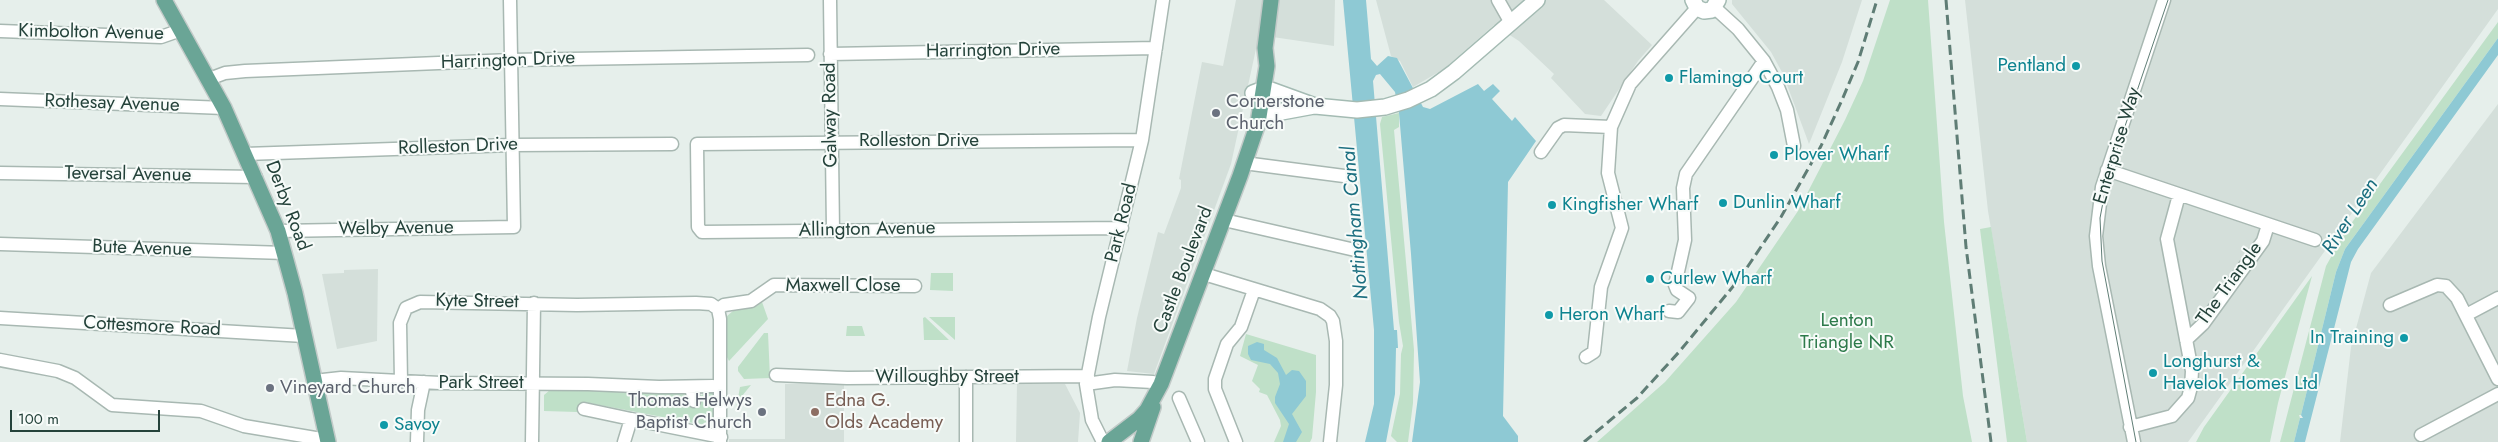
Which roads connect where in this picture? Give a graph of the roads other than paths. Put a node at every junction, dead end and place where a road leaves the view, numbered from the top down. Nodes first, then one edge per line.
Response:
1 (164, 0) edge
2 (510, 0) edge
3 (830, 0) edge
4 (1163, 0) edge
5 (1271, 0) edge
6 (1498, 0) edge
7 (1537, 0) edge
8 (2164, 0) edge
9 (1695, 4) edge
10 (1716, 4) edge
11 (1511, 23) junction
12 (181, 30) junction
13 (0, 32) edge
14 (1156, 48) junction
15 (830, 54) junction
16 (808, 55) dead end
17 (511, 60) junction
18 (1764, 61) junction
19 (209, 79) junction
20 (1258, 91) junction
21 (0, 99) edge
22 (1321, 107) junction
23 (224, 108) junction
24 (1258, 123) junction
25 (1611, 127) junction
26 (1142, 140) junction
27 (831, 142) junction
28 (672, 144) dead end
29 (697, 144) joint
30 (512, 145) junction
31 (1794, 146) dead end
32 (1541, 152) dead end
33 (245, 154) junction
34 (1244, 164) junction
35 (2107, 170) junction
36 (0, 173) edge
37 (1344, 176) dead end
38 (256, 177) junction
39 (2179, 194) junction
40 (1224, 220) junction
41 (2268, 224) junction
42 (1122, 228) junction
43 (833, 230) junction
44 (278, 231) junction
45 (2315, 240) dead end
46 (0, 244) edge
47 (1354, 250) dead end
48 (285, 253) junction
49 (1204, 274) junction
50 (915, 286) dead end
51 (1254, 290) junction
52 (2498, 298) edge
53 (534, 303) junction
54 (2390, 305) dead end
55 (718, 309) junction
56 (1669, 311) dead end
57 (2466, 315) junction
58 (0, 318) edge
59 (304, 336) junction
60 (2186, 340) junction
61 (1586, 357) dead end
62 (0, 360) edge
63 (776, 375) dead end
64 (966, 377) junction
65 (1087, 380) junction
66 (2498, 380) edge
67 (314, 381) junction
68 (400, 381) junction
69 (424, 382) junction
70 (532, 385) junction
71 (713, 386) dead end
72 (1156, 386) junction
73 (691, 387) junction
74 (2498, 394) edge
75 (1179, 398) dead end
76 (694, 401) dead end
77 (584, 409) dead end
78 (631, 419) junction
79 (2130, 427) junction
80 (2421, 435) dead end
81 (720, 439) edge
82 (328, 441) edge
83 (418, 442) edge
84 (532, 442) edge
85 (624, 442) edge
86 (966, 442) edge
87 (1102, 442) edge
88 (1108, 442) edge
89 (1113, 442) edge
90 (1120, 442) edge
91 (1141, 442) edge
92 (1198, 442) edge
93 (1236, 442) edge
94 (1330, 442) edge
95 (2134, 442) edge

1 - 12 main road, Derby Road
2 - 17 street
3 - 15 street, Galway Road
4 - 14 street, Park Road
5 - 20 main road, Castle Boulevard
6 - 11 street
7 - 11 street
8 - 35 street, Enterprise Way
9 - 10 street
9 - 25 street
10 - 18 street
11 - 22 street
12 - 13 street, Kimbolton Avenue
12 - 19 main road, Derby Road
14 - 15 street, Harrington Drive
14 - 26 street, Park Road
15 - 27 street, Galway Road
16 - 17 street, Harrington Drive
17 - 19 street, Harrington Drive
17 - 30 street
18 - 31 street
18 - 56 street
19 - 23 main road, Derby Road
20 - 22 street
20 - 24 main road, Castle Boulevard
20 - 34 main road, Castle Boulevard
21 - 23 street, Rothesay Avenue
22 - 24 street
23 - 33 main road, Derby Road
24 - 34 main road, Castle Boulevard
25 - 32 street
25 - 61 street
26 - 27 street, Rolleston Drive
26 - 42 street, Park Road
27 - 29 street, Rolleston Drive
27 - 43 street, Galway Road
28 - 30 street, Rolleston Drive
29 - 43 street, Allington Avenue
30 - 33 street, Rolleston Drive
30 - 44 street, Welby Avenue
33 - 38 main road, Derby Road
34 - 37 street
34 - 40 main road, Castle Boulevard
35 - 39 street, The Triangle
35 - 79 street, Enterprise Way
36 - 38 street, Teversal Avenue
38 - 44 main road, Derby Road
39 - 41 street, The Triangle
39 - 60 street, The Triangle
40 - 47 street
40 - 49 main road, Castle Boulevard
41 - 45 street, The Triangle
41 - 60 street, The Triangle
42 - 43 street, Allington Avenue
42 - 65 street, Park Road
44 - 48 main road, Derby Road
46 - 48 street, Bute Avenue
48 - 59 main road, Derby Road
49 - 51 street
49 - 72 main road, Castle Boulevard
50 - 55 street, Maxwell Close
51 - 93 street
51 - 94 street
52 - 57 street
53 - 55 street
53 - 68 street, Kyte Street
53 - 70 street, Park Street
54 - 57 street
55 - 81 street
57 - 66 street
58 - 59 street, Cottesmore Road
59 - 67 main road, Derby Road
60 - 79 street, The Triangle
62 - 82 street
63 - 64 street, Willoughby Street
64 - 65 street, Willoughby Street
64 - 86 street
65 - 72 street, Willoughby Street
65 - 87 street, Park Road
67 - 68 street, Park Street
67 - 82 main road, Derby Road
68 - 69 street, Park Street
69 - 70 street, Park Street
69 - 83 street
70 - 73 street
70 - 84 street
71 - 73 street
72 - 88 main road, Castle Boulevard
72 - 91 main road, Castle Boulevard
73 - 76 street
74 - 80 street
75 - 92 street
77 - 78 street
78 - 81 street
78 - 85 street
79 - 95 street, Enterprise Way
89 - 90 main road

